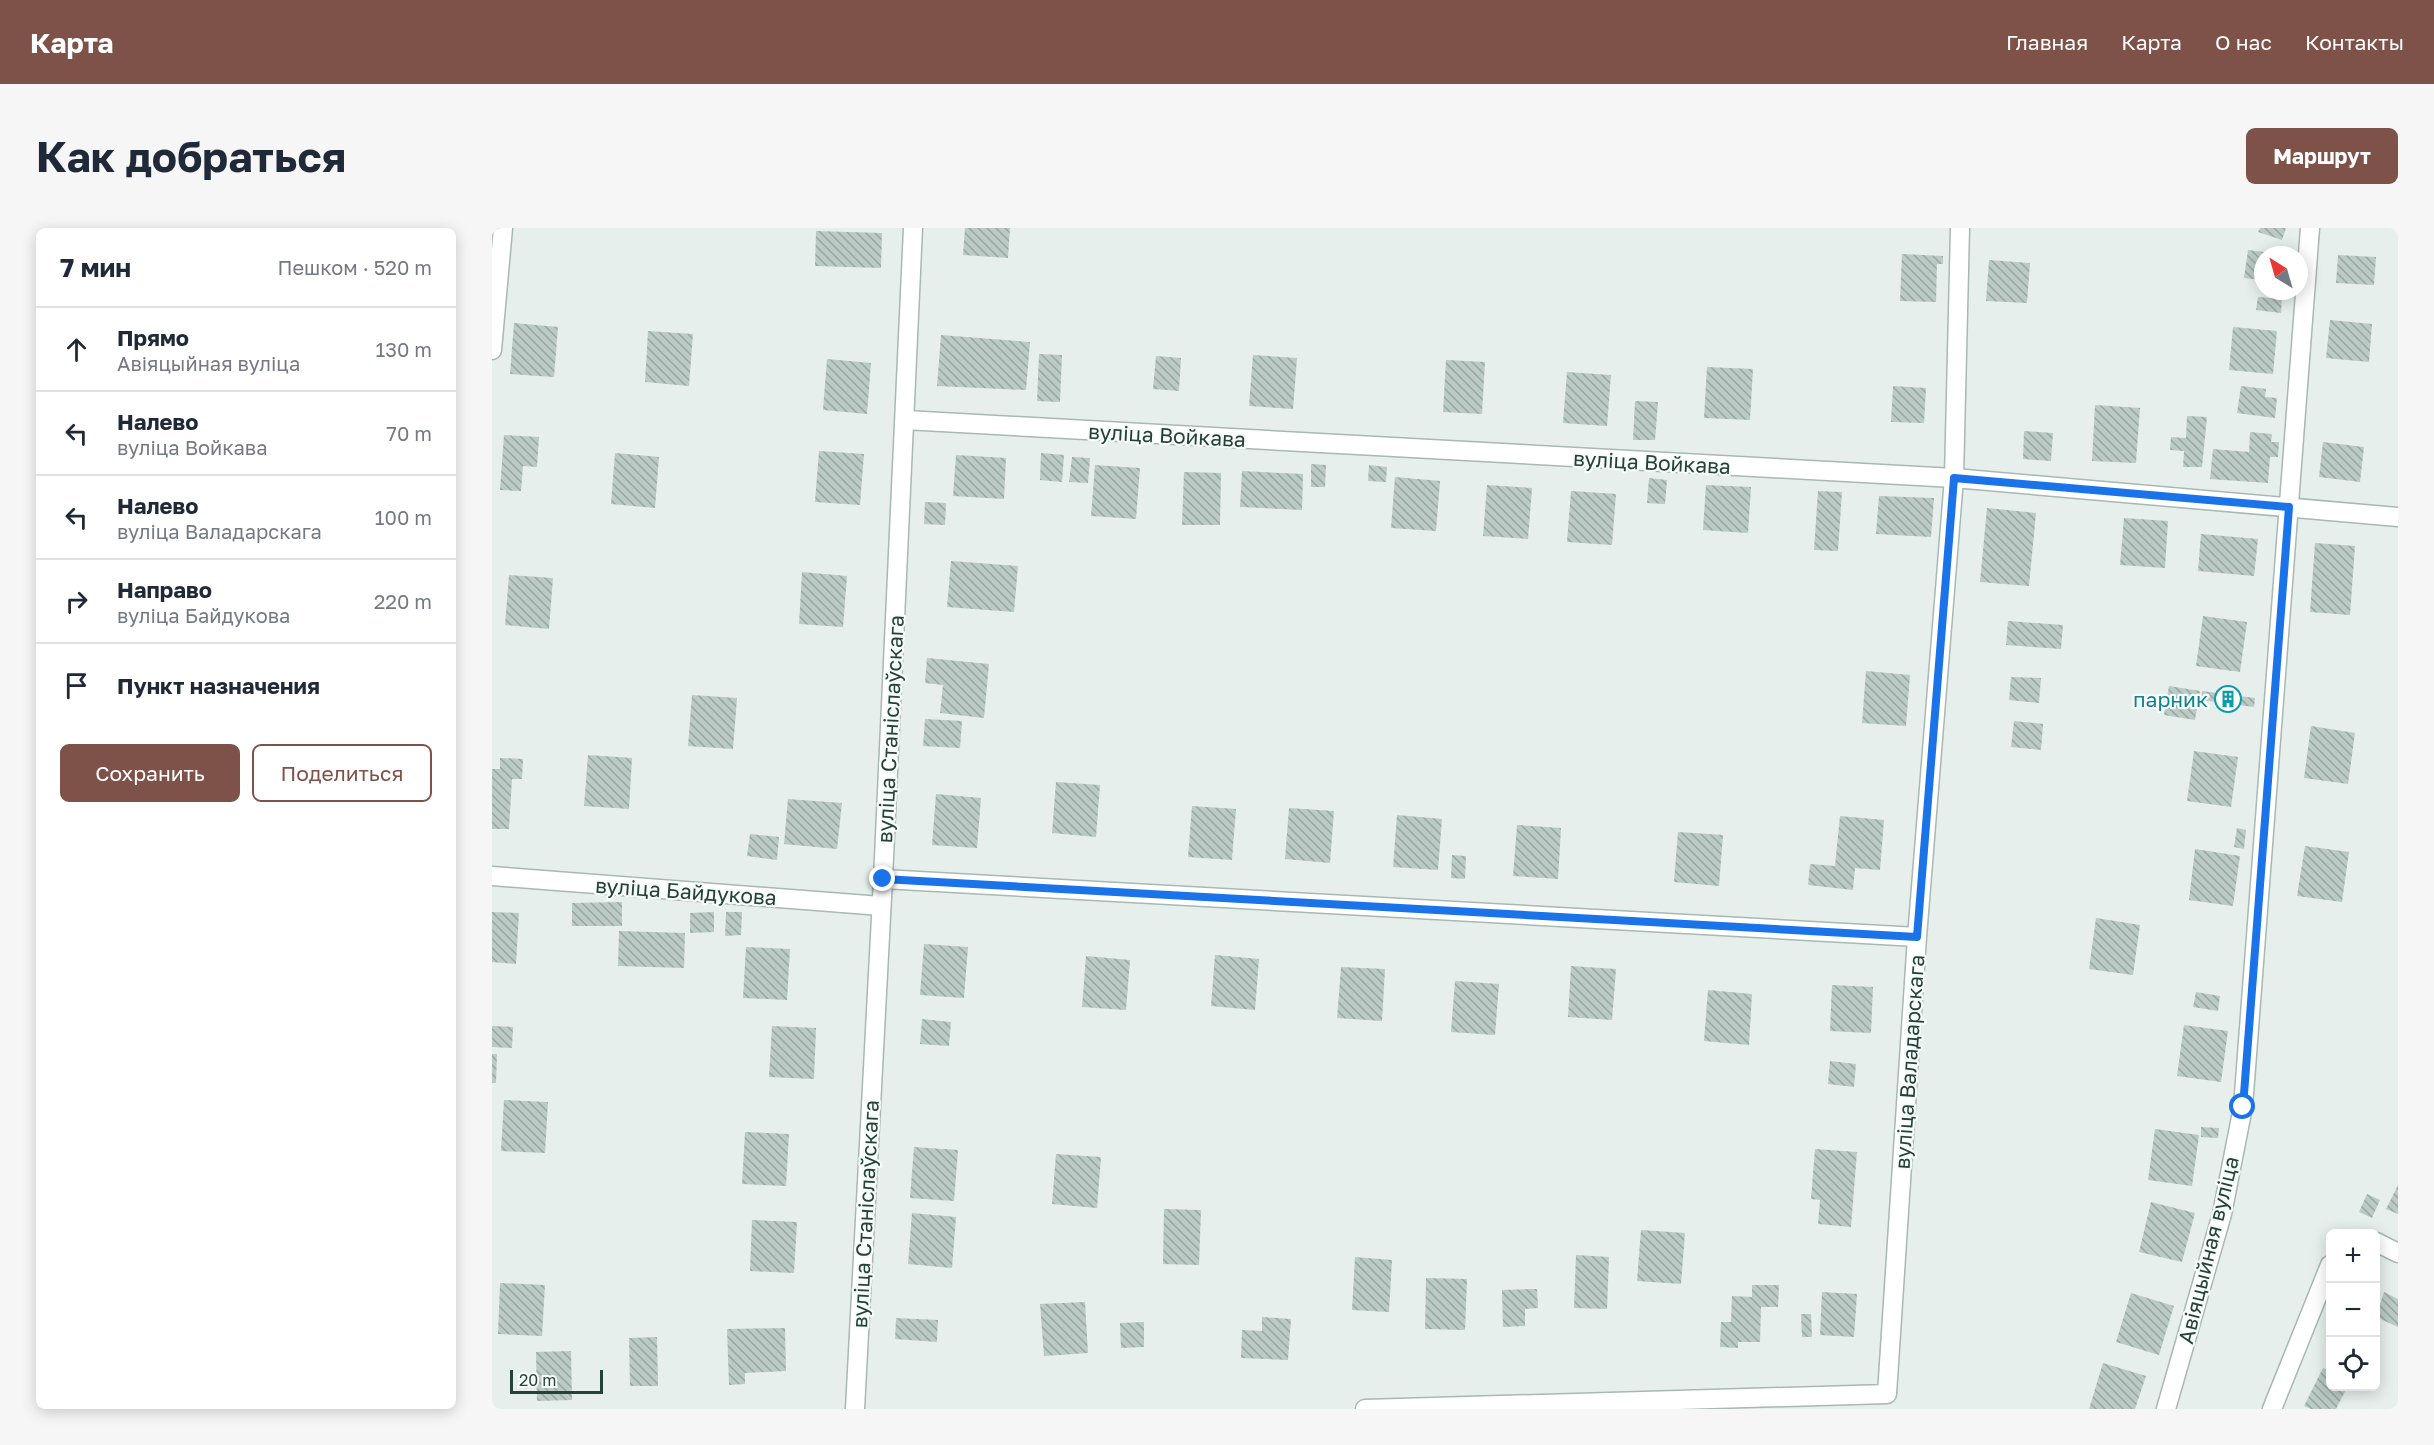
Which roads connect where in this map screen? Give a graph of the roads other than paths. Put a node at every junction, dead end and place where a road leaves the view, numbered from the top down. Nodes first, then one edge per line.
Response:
1 (503, 228) edge
2 (913, 228) edge
3 (1960, 228) edge
4 (2310, 228) edge
5 (492, 350) edge
6 (905, 420) junction
7 (1954, 478) junction
8 (2289, 507) junction
9 (2398, 517) edge
10 (492, 876) edge
11 (883, 879) junction
12 (880, 906) junction
13 (1917, 937) junction
14 (2380, 1244) edge
15 (2398, 1253) edge
16 (2326, 1277) edge
17 (855, 1409) edge
18 (1365, 1409) edge
19 (2166, 1409) edge
20 (2272, 1409) edge

1 - 5 street
2 - 6 street, вуліца Станіслаўскага
3 - 7 street, вуліца Валадарскага
4 - 8 street, Авіяцыйная вуліца
6 - 7 street, вуліца Войкава
6 - 11 street, вуліца Станіслаўскага
7 - 8 street, вуліца Войкава
7 - 13 street, вуліца Валадарскага
8 - 9 street, вуліца Войкава
8 - 19 street, Авіяцыйная вуліца
10 - 12 street, вуліца Байдукова
11 - 12 street, вуліца Станіслаўскага
11 - 13 street
12 - 17 street, вуліца Станіслаўскага
13 - 18 street, вуліца Валадарскага
14 - 15 street
16 - 20 street

